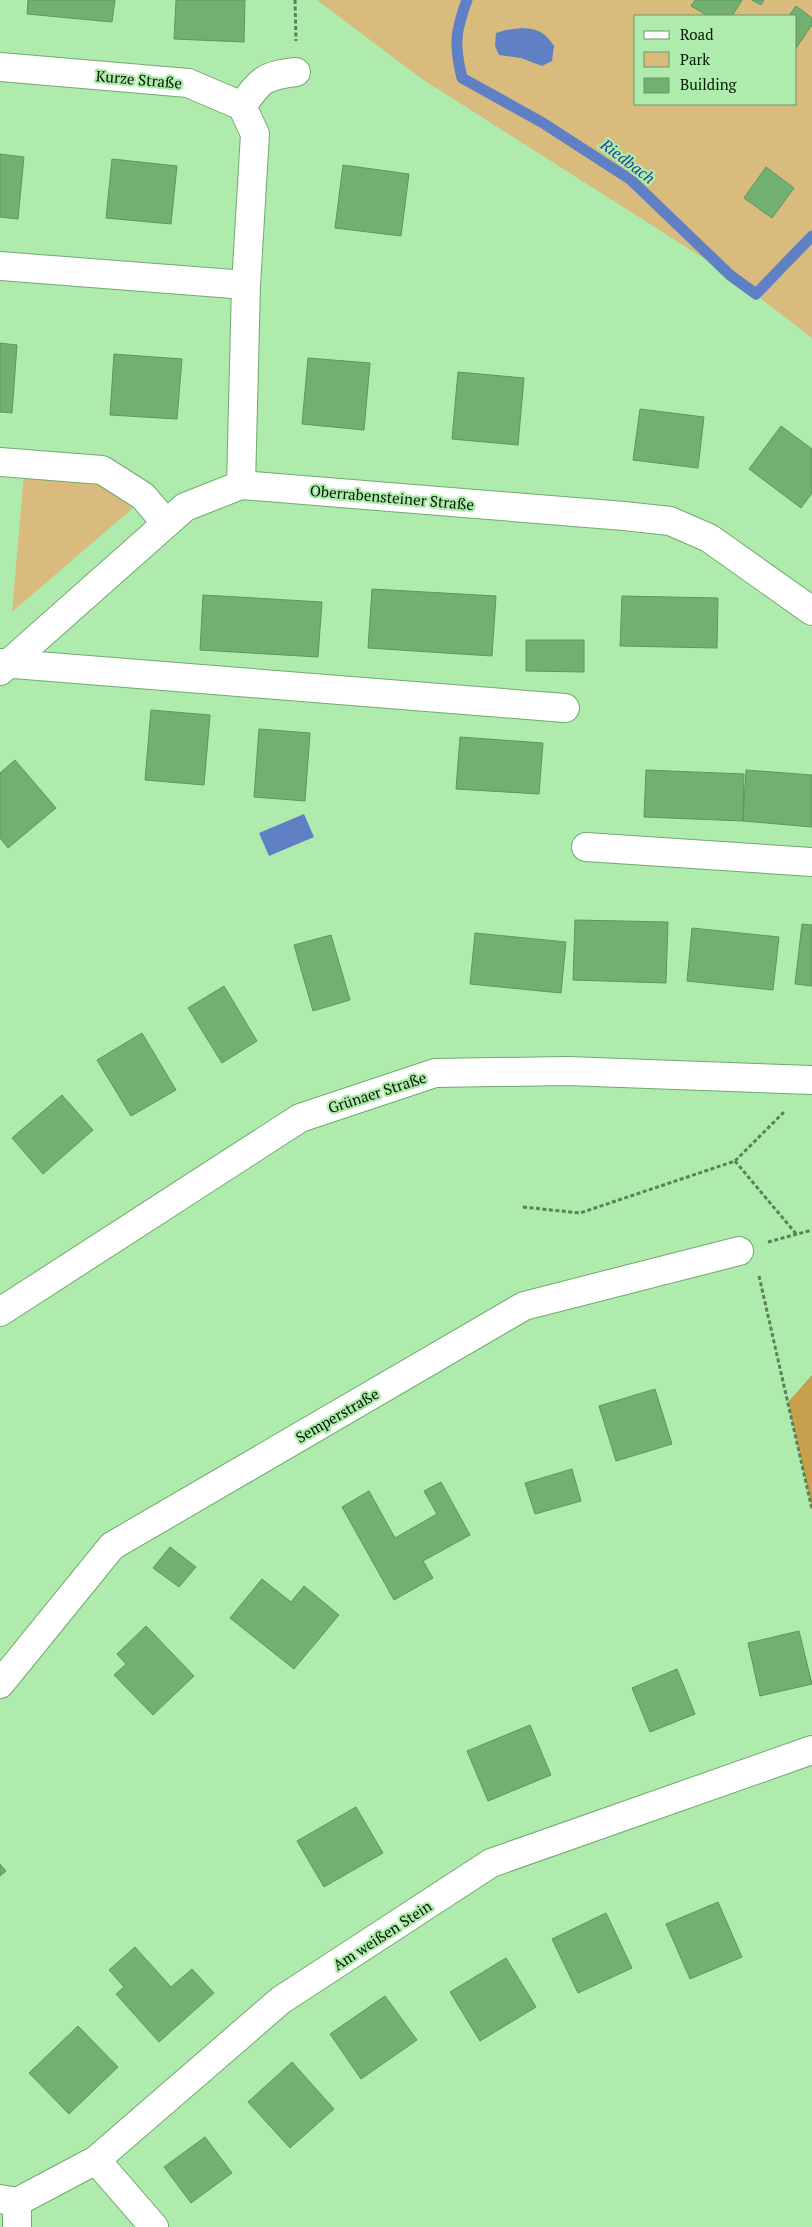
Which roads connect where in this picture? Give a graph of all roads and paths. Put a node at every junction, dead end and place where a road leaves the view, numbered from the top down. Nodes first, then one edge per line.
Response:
1 (295, 0) edge
2 (0, 66) edge
3 (296, 72) joint
4 (242, 106) junction
5 (0, 266) edge
6 (246, 285) junction
7 (0, 462) edge
8 (241, 485) junction
9 (165, 522) junction
10 (812, 612) edge
11 (3, 666) edge
12 (565, 708) dead end
13 (586, 847) dead end
14 (812, 862) edge
15 (812, 1080) edge
16 (791, 1106) dead end
17 (735, 1161) junction
18 (524, 1207) dead end
19 (812, 1230) edge
20 (796, 1235) junction
21 (751, 1255) junction
22 (0, 1312) edge
23 (812, 1509) edge
24 (0, 1684) edge
25 (812, 1750) edge
26 (96, 2160) junction
27 (11, 2209) edge
28 (154, 2227) edge

1 - 3 path
2 - 4 street, Kurze Straße
3 - 4 street
4 - 6 street
5 - 6 street
6 - 8 street
7 - 9 street
8 - 9 street, Oberrabensteiner Straße
8 - 10 street, Oberrabensteiner Straße
9 - 11 street, Oberrabensteiner Straße
11 - 12 street, Oberrabensteiner Straße
13 - 14 street
15 - 22 street, Grünaer Straße
16 - 17 path
17 - 18 path
17 - 20 path
19 - 20 path
20 - 21 path
21 - 23 path
21 - 24 street, Semperstraße
25 - 26 street, Am weißen Stein
26 - 27 street, Am weißen Stein
26 - 28 street

